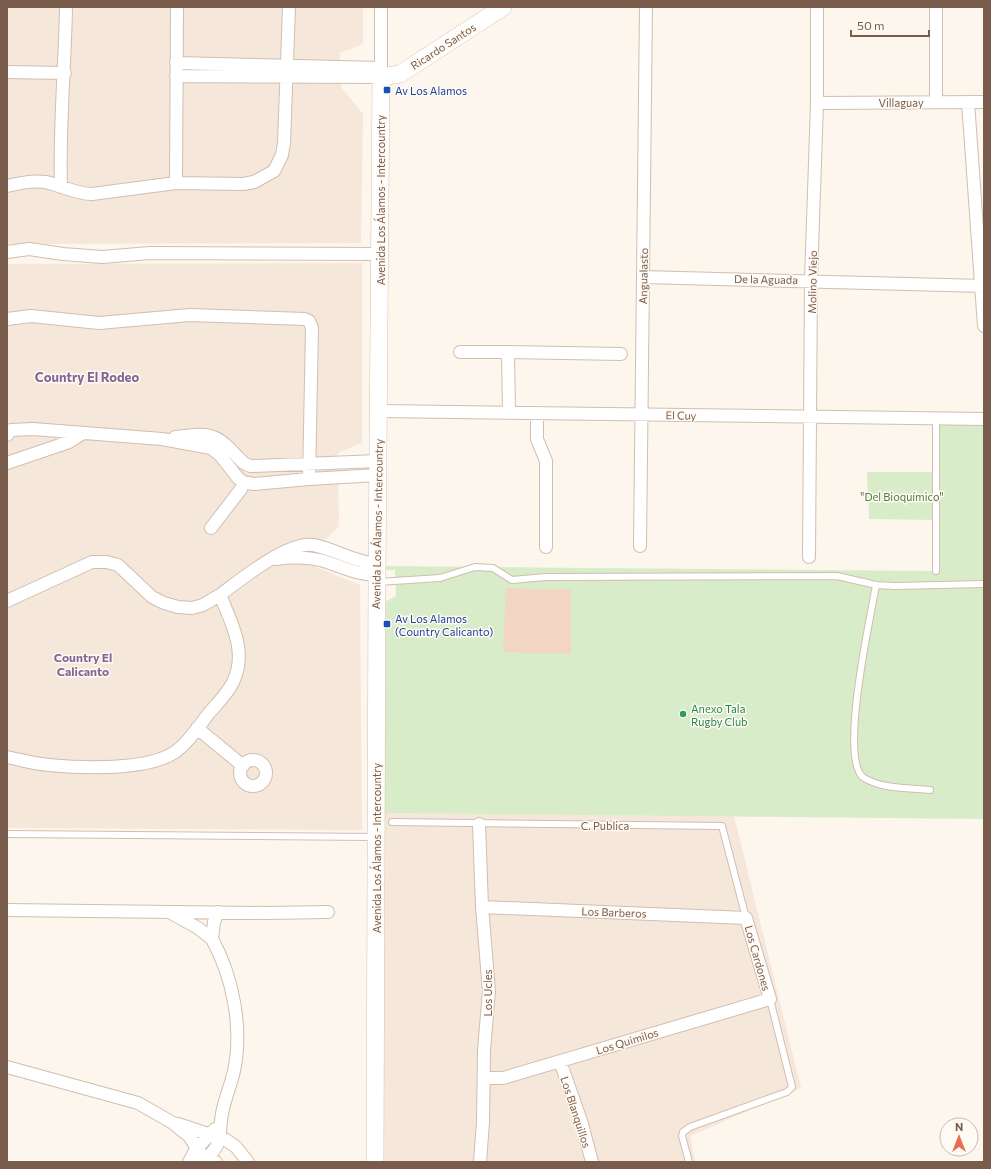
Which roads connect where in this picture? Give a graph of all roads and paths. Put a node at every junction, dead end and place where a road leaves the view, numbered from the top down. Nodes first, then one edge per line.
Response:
1 (66, 7) edge
2 (177, 7) edge
3 (289, 7) edge
4 (381, 7) edge
5 (503, 7) edge
6 (646, 7) edge
7 (817, 7) edge
8 (936, 7) edge
9 (176, 63) junction
10 (287, 71) junction
11 (7, 72) edge
12 (380, 72) junction
13 (65, 73) junction
14 (176, 76) junction
15 (936, 102) junction
16 (968, 102) junction
17 (984, 102) edge
18 (817, 103) junction
19 (176, 183) junction
20 (7, 186) edge
21 (62, 187) junction
22 (7, 252) edge
23 (380, 254) junction
24 (643, 277) junction
25 (811, 280) junction
26 (982, 286) edge
27 (7, 319) edge
28 (984, 326) edge
29 (460, 352) dead end
30 (508, 352) junction
31 (621, 354) dead end
32 (378, 411) junction
33 (509, 412) junction
34 (537, 413) junction
35 (642, 414) junction
36 (811, 416) junction
37 (936, 418) junction
38 (984, 419) edge
39 (83, 433) junction
40 (7, 435) edge
41 (162, 439) junction
42 (7, 463) edge
43 (308, 464) junction
44 (378, 468) junction
45 (309, 479) junction
46 (243, 482) junction
47 (211, 528) dead end
48 (640, 546) dead end
49 (546, 547) dead end
50 (809, 557) dead end
51 (936, 571) dead end
52 (377, 574) junction
53 (984, 584) edge
54 (876, 585) junction
55 (220, 595) junction
56 (7, 601) edge
57 (197, 728) junction
58 (7, 757) edge
59 (242, 766) dead end
60 (930, 790) dead end
61 (392, 822) dead end
62 (478, 824) junction
63 (7, 834) edge
64 (376, 837) junction
65 (482, 906) junction
66 (7, 910) edge
67 (170, 912) junction
68 (218, 912) junction
69 (328, 912) dead end
70 (746, 918) junction
71 (212, 938) junction
72 (770, 999) junction
73 (560, 1061) junction
74 (7, 1067) edge
75 (484, 1078) junction
76 (173, 1123) junction
77 (216, 1135) junction
78 (196, 1149) junction
79 (208, 1161) edge
80 (189, 1162) edge
81 (248, 1162) edge
82 (375, 1162) edge
83 (480, 1162) edge
84 (592, 1162) edge
85 (688, 1162) edge

1 - 13 street
2 - 9 street
3 - 10 street
4 - 12 street
5 - 12 main road, Ricardo Santos
6 - 24 street, Angualasto
7 - 18 street, Molino Viejo
8 - 15 street
9 - 10 street
9 - 14 street
10 - 12 street
10 - 14 street
10 - 19 street
11 - 13 street
12 - 23 main road, Avenida Los Álamos - Intercountry
13 - 21 street
14 - 19 street
15 - 16 street, Villaguay
15 - 18 street, Villaguay
16 - 17 street, Villaguay
16 - 26 street
18 - 25 street, Molino Viejo
19 - 21 street
20 - 21 street
22 - 23 street
23 - 32 main road, Avenida Los Álamos - Intercountry
24 - 25 street, De la Aguada
24 - 35 street, Angualasto
25 - 26 street, De la Aguada
25 - 36 street, Molino Viejo
26 - 28 street
27 - 43 street
29 - 30 street
30 - 31 street
30 - 33 street
32 - 33 street, El Cuy
32 - 44 main road, Avenida Los Álamos - Intercountry
33 - 34 street, El Cuy
34 - 35 street, El Cuy
34 - 49 street
35 - 36 street, El Cuy
35 - 48 street, Angualasto
36 - 37 street, El Cuy
36 - 50 street, Molino Viejo
37 - 38 street, El Cuy
37 - 51 lane
39 - 40 street
39 - 41 street
39 - 42 street
41 - 43 street
41 - 46 street
43 - 44 street
43 - 45 street
44 - 45 street
44 - 52 main road, Avenida Los Álamos - Intercountry
45 - 46 street
46 - 47 street
52 - 54 lane
52 - 55 street
52 - 64 main road, Avenida Los Álamos - Intercountry
53 - 54 lane
54 - 60 lane
55 - 56 street
55 - 57 street
57 - 58 street
57 - 59 street
61 - 62 lane, C. Publica
62 - 65 street, Los Ucles
62 - 70 lane, C. Publica
63 - 64 lane
64 - 82 main road, Avenida Los Álamos - Intercountry
65 - 70 street, Los Barberos
65 - 75 street, Los Ucles
66 - 67 street
67 - 68 street
67 - 71 street
68 - 69 street
68 - 71 street
70 - 72 street, Los Cardones
71 - 77 street
72 - 73 street, Los Quimilos
72 - 85 lane
73 - 75 street, Los Quimilos
73 - 84 street, Los Blanquillos
74 - 76 street
75 - 83 street, Los Ucles
76 - 77 street
76 - 78 street
77 - 78 street
77 - 79 street
77 - 81 street
78 - 79 street
78 - 80 street

